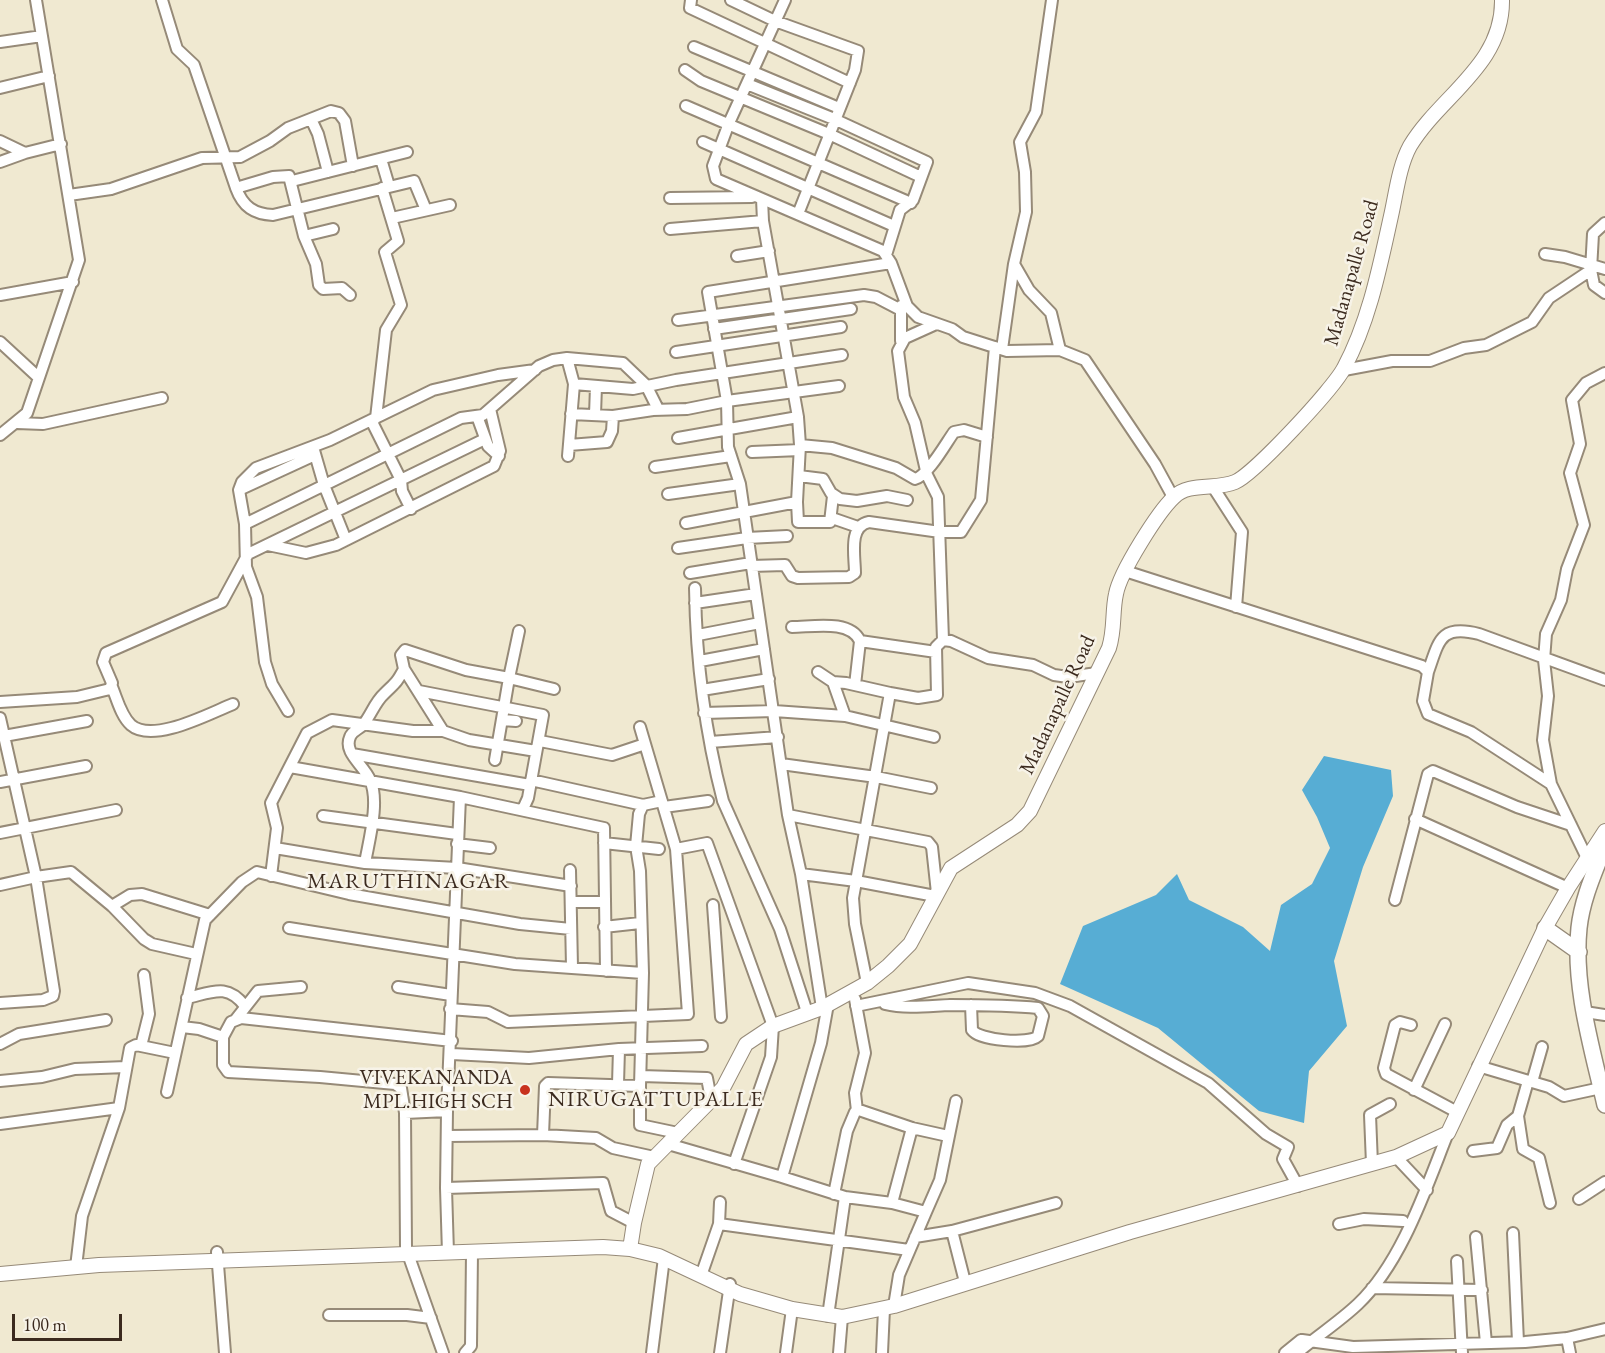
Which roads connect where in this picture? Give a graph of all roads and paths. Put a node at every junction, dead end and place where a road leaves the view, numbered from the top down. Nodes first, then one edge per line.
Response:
1 (36, 0) edge
2 (162, 0) edge
3 (691, 0) edge
4 (731, 0) edge
5 (785, 0) edge
6 (1052, 0) edge
7 (1502, 0) edge
8 (775, 21) junction
9 (42, 36) junction
10 (0, 42) edge
11 (765, 44) junction
12 (694, 47) dead end
13 (685, 70) dead end
14 (753, 72) junction
15 (49, 76) junction
16 (850, 83) junction
17 (747, 84) junction
18 (0, 88) edge
19 (741, 97) junction
20 (686, 106) dead end
21 (839, 108) junction
22 (311, 119) junction
23 (834, 119) junction
24 (729, 123) junction
25 (829, 134) junction
26 (0, 141) edge
27 (703, 142) dead end
28 (61, 144) junction
29 (720, 147) junction
30 (407, 152) dead end
31 (26, 153) junction
32 (227, 157) junction
33 (381, 159) junction
34 (819, 161) junction
35 (0, 162) edge
36 (354, 166) junction
37 (327, 172) junction
38 (921, 177) junction
39 (292, 182) junction
40 (385, 187) junction
41 (808, 187) junction
42 (236, 188) junction
43 (69, 195) junction
44 (670, 198) dead end
45 (760, 198) junction
46 (911, 203) junction
47 (450, 205) dead end
48 (297, 208) junction
49 (426, 210) junction
50 (798, 214) junction
51 (392, 218) junction
52 (764, 221) junction
53 (1605, 223) edge
54 (894, 226) junction
55 (333, 229) dead end
56 (670, 230) dead end
57 (304, 236) junction
58 (769, 251) junction
59 (1545, 254) dead end
60 (737, 255) dead end
61 (888, 259) junction
62 (1014, 264) junction
63 (1591, 267) junction
64 (1605, 269) edge
65 (775, 279) junction
66 (72, 282) junction
67 (901, 290) junction
68 (1605, 293) edge
69 (0, 294) edge
70 (350, 296) dead end
71 (779, 307) junction
72 (851, 309) dead end
73 (901, 310) junction
74 (711, 317) junction
75 (678, 320) dead end
76 (781, 320) junction
77 (936, 324) junction
78 (841, 327) dead end
79 (714, 330) junction
80 (783, 336) junction
81 (901, 341) junction
82 (0, 342) edge
83 (716, 346) junction
84 (998, 348) junction
85 (1060, 350) junction
86 (676, 351) dead end
87 (842, 355) dead end
88 (567, 358) junction
89 (789, 363) junction
90 (535, 370) junction
91 (1344, 370) junction
92 (721, 373) junction
93 (1605, 373) edge
94 (38, 377) junction
95 (574, 384) junction
96 (596, 386) junction
97 (646, 386) junction
98 (839, 386) dead end
99 (793, 391) junction
100 (162, 398) dead end
101 (727, 400) junction
102 (490, 409) junction
103 (658, 409) junction
104 (571, 414) junction
105 (595, 415) junction
106 (477, 416) junction
107 (612, 416) junction
108 (798, 417) junction
109 (374, 419) junction
110 (17, 423) junction
111 (728, 429) junction
112 (0, 435) edge
113 (987, 437) junction
114 (678, 438) dead end
115 (485, 439) junction
116 (800, 447) junction
117 (314, 451) junction
118 (752, 452) dead end
119 (389, 454) junction
120 (499, 456) junction
121 (731, 456) junction
122 (656, 467) dead end
123 (925, 470) junction
124 (800, 476) junction
125 (401, 480) junction
126 (740, 484) junction
127 (324, 485) junction
128 (1213, 487) junction
129 (668, 494) dead end
130 (833, 496) junction
131 (1173, 497) junction
132 (907, 500) dead end
133 (797, 502) junction
134 (411, 509) junction
135 (334, 511) junction
136 (744, 512) junction
137 (832, 518) junction
138 (686, 523) dead end
139 (245, 524) junction
140 (858, 527) junction
141 (940, 532) junction
142 (787, 536) dead end
143 (747, 537) junction
144 (346, 540) junction
145 (268, 545) junction
146 (678, 548) dead end
147 (248, 554) junction
148 (751, 565) junction
149 (1125, 571) junction
150 (690, 573) dead end
151 (695, 588) dead end
152 (756, 594) junction
153 (695, 603) junction
154 (1236, 607) junction
155 (760, 624) junction
156 (792, 627) dead end
157 (519, 631) dead end
158 (698, 635) junction
159 (943, 640) junction
160 (860, 641) junction
161 (764, 650) junction
162 (936, 652) junction
163 (1544, 660) junction
164 (700, 661) junction
165 (404, 669) junction
166 (818, 672) dead end
167 (1428, 672) junction
168 (1096, 673) junction
169 (509, 678) junction
170 (769, 679) junction
171 (1605, 680) edge
172 (833, 682) junction
173 (855, 685) junction
174 (112, 687) junction
175 (395, 687) junction
176 (417, 689) junction
177 (554, 689) dead end
178 (702, 690) junction
179 (890, 693) junction
180 (0, 702) edge
181 (233, 704) dead end
182 (504, 707) junction
183 (288, 711) dead end
184 (774, 711) junction
185 (704, 713) junction
186 (844, 716) junction
187 (0, 718) edge
188 (502, 720) junction
189 (87, 721) dead end
190 (516, 721) dead end
191 (363, 725) junction
192 (885, 725) junction
193 (640, 727) dead end
194 (443, 731) junction
195 (4, 736) junction
196 (778, 737) junction
197 (934, 737) dead end
198 (710, 742) junction
199 (498, 743) junction
200 (645, 744) junction
201 (538, 746) junction
202 (349, 753) junction
203 (495, 760) dead end
204 (781, 764) junction
205 (86, 766) dead end
206 (290, 767) junction
207 (876, 777) junction
208 (15, 779) junction
209 (371, 781) junction
210 (0, 782) edge
211 (531, 783) junction
212 (1551, 784) junction
213 (931, 788) dead end
214 (460, 797) junction
215 (708, 801) dead end
216 (643, 804) junction
217 (663, 804) junction
218 (523, 809) junction
219 (116, 810) dead end
220 (323, 816) dead end
221 (788, 816) junction
222 (1415, 819) junction
223 (373, 824) junction
224 (1571, 825) junction
225 (26, 828) junction
226 (864, 829) junction
227 (1605, 831) edge
228 (0, 833) edge
229 (457, 839) junction
230 (604, 843) junction
231 (1605, 844) edge
232 (636, 846) junction
233 (275, 848) junction
234 (490, 848) dead end
235 (659, 849) dead end
236 (676, 849) junction
237 (1587, 858) junction
238 (365, 862) junction
239 (457, 868) junction
240 (570, 870) dead end
241 (801, 874) junction
242 (271, 876) junction
243 (36, 877) junction
244 (856, 880) junction
245 (0, 885) edge
246 (571, 886) junction
247 (1568, 888) junction
248 (936, 894) junction
249 (1395, 900) dead end
250 (571, 902) junction
251 (604, 902) junction
252 (713, 905) dead end
253 (111, 906) junction
254 (455, 911) junction
255 (210, 915) junction
256 (640, 923) junction
257 (714, 925) junction
258 (736, 925) junction
259 (604, 927) junction
260 (289, 928) dead end
261 (1545, 928) junction
262 (572, 929) junction
263 (453, 952) junction
264 (1579, 952) junction
265 (196, 954) junction
266 (572, 967) junction
267 (606, 971) junction
268 (644, 973) junction
269 (144, 975) dead end
270 (867, 982) junction
271 (301, 987) dead end
272 (398, 987) dead end
273 (854, 990) junction
274 (451, 995) junction
275 (188, 998) junction
276 (0, 1003) edge
277 (879, 1003) junction
278 (971, 1005) junction
279 (245, 1006) junction
280 (825, 1006) junction
281 (856, 1006) junction
282 (450, 1009) junction
283 (807, 1012) junction
284 (1585, 1012) junction
285 (1605, 1015) edge
286 (721, 1017) dead end
287 (640, 1018) junction
288 (236, 1019) junction
289 (106, 1020) dead end
290 (1445, 1024) dead end
291 (1411, 1025) dead end
292 (773, 1026) junction
293 (182, 1027) junction
294 (223, 1037) junction
295 (452, 1041) junction
296 (0, 1044) edge
297 (141, 1046) junction
298 (702, 1046) dead end
299 (1542, 1047) dead end
300 (640, 1048) junction
301 (619, 1049) junction
302 (175, 1053) junction
303 (452, 1054) junction
304 (1478, 1066) junction
305 (1601, 1066) edge
306 (126, 1067) junction
307 (0, 1081) edge
308 (641, 1081) junction
309 (1530, 1082) junction
310 (618, 1084) junction
311 (1601, 1088) junction
312 (1414, 1090) junction
313 (166, 1092) dead end
314 (711, 1099) junction
315 (956, 1101) dead end
316 (1390, 1104) dead end
317 (1605, 1105) edge
318 (119, 1108) junction
319 (447, 1111) junction
320 (857, 1111) junction
321 (1457, 1112) junction
322 (405, 1113) junction
323 (1518, 1116) junction
324 (0, 1124) edge
325 (912, 1128) junction
326 (1448, 1132) junction
327 (678, 1134) junction
328 (543, 1135) junction
329 (447, 1136) junction
330 (948, 1136) junction
331 (668, 1144) junction
332 (1473, 1151) dead end
333 (654, 1157) junction
334 (1396, 1157) junction
335 (735, 1164) junction
336 (1372, 1164) junction
337 (782, 1176) junction
338 (1605, 1182) edge
339 (1298, 1186) junction
340 (1426, 1186) junction
341 (446, 1188) junction
342 (840, 1196) junction
343 (1579, 1199) dead end
344 (720, 1202) dead end
345 (892, 1203) junction
346 (1056, 1203) dead end
347 (1550, 1203) dead end
348 (926, 1212) junction
349 (1403, 1221) junction
350 (634, 1223) junction
351 (719, 1224) junction
352 (1339, 1224) dead end
353 (952, 1231) junction
354 (1513, 1233) dead end
355 (915, 1237) junction
356 (1476, 1237) dead end
357 (839, 1242) junction
358 (631, 1246) junction
359 (448, 1249) junction
360 (909, 1250) junction
361 (407, 1251) junction
362 (472, 1252) junction
363 (217, 1256) junction
364 (664, 1258) junction
365 (1456, 1261) dead end
366 (76, 1263) junction
367 (0, 1267) edge
368 (704, 1269) junction
369 (0, 1274) edge
370 (965, 1282) junction
371 (729, 1287) junction
372 (1372, 1288) junction
373 (1482, 1290) junction
374 (1459, 1291) junction
375 (889, 1308) junction
376 (792, 1309) junction
377 (329, 1315) dead end
378 (835, 1317) junction
379 (431, 1318) junction
380 (1605, 1329) edge
381 (1567, 1338) junction
382 (1306, 1341) junction
383 (1518, 1342) junction
384 (1486, 1343) junction
385 (1463, 1348) edge
386 (1442, 1349) edge
387 (1353, 1350) edge
388 (225, 1353) edge
389 (443, 1353) edge
390 (465, 1353) edge
391 (652, 1353) edge
392 (720, 1353) edge
393 (786, 1353) edge
394 (839, 1353) edge
395 (882, 1353) edge
396 (1285, 1353) edge
397 (1297, 1353) edge
398 (1570, 1353) edge

1 - 9 street
2 - 32 street
3 - 11 street
4 - 8 street
5 - 8 street
6 - 62 street
7 - 91 main road, Madanapalle Road
8 - 11 street
8 - 16 street
9 - 10 street
9 - 15 street
11 - 14 street
11 - 16 street
12 - 14 street
13 - 19 street
14 - 17 street
14 - 21 street
15 - 18 street
15 - 28 street
16 - 21 street
17 - 19 street
17 - 23 street
19 - 24 street
19 - 25 street
20 - 24 street
21 - 23 street
22 - 32 street
22 - 36 street
22 - 37 street
23 - 25 street
23 - 38 street
24 - 29 street
24 - 34 street
25 - 34 street
25 - 38 street
26 - 31 street
27 - 29 street
28 - 31 street
28 - 43 street
29 - 41 street
29 - 45 street
30 - 33 street
31 - 35 street
32 - 42 street
32 - 43 street
33 - 36 street
33 - 40 street
34 - 41 street
34 - 46 street
36 - 37 street
37 - 39 street
38 - 46 street
39 - 42 street
39 - 48 street
40 - 48 street
40 - 49 street
40 - 51 street
41 - 50 street
41 - 54 street
42 - 48 street
43 - 66 street
44 - 45 street
45 - 50 street
45 - 52 street
46 - 54 street
47 - 49 street
48 - 57 street
49 - 51 street
50 - 61 street
51 - 109 street
52 - 56 street
52 - 58 street
53 - 63 street
54 - 61 street
55 - 57 street
57 - 70 street
58 - 60 street
58 - 65 street
59 - 63 street
61 - 65 street
61 - 67 street
62 - 84 street
62 - 85 street
63 - 64 street
63 - 68 street
63 - 91 street
65 - 71 street
65 - 74 street
66 - 69 street
66 - 94 street
67 - 73 street
67 - 77 street
71 - 73 street
71 - 74 street
71 - 76 street
72 - 76 street
73 - 81 street
74 - 75 street
74 - 79 street
76 - 79 street
76 - 80 street
77 - 81 street
77 - 84 street
78 - 80 street
79 - 83 street
80 - 83 street
80 - 89 street
81 - 123 street
82 - 94 street
83 - 86 street
83 - 92 street
84 - 85 street
84 - 113 street
85 - 131 street
87 - 89 street
88 - 90 street
88 - 95 street
88 - 97 street
89 - 92 street
89 - 99 street
90 - 102 street
90 - 109 street
91 - 128 main road, Madanapalle Road
92 - 97 street
92 - 101 street
93 - 163 street
94 - 110 street
95 - 96 street
95 - 104 street
96 - 97 street
96 - 105 street
97 - 103 street
98 - 99 street
99 - 101 street
99 - 108 street
100 - 110 street
101 - 103 street
101 - 111 street
102 - 106 street
102 - 120 street
103 - 107 street
104 - 105 street
104 - 107 street
105 - 107 street
106 - 115 street
106 - 119 street
108 - 111 street
108 - 116 street
109 - 117 street
109 - 119 street
110 - 112 street
111 - 114 street
111 - 121 street
113 - 123 street
113 - 141 street
115 - 120 street
115 - 125 street
116 - 118 street
116 - 123 street
116 - 124 street
117 - 127 street
117 - 139 street
119 - 125 street
119 - 127 street
120 - 134 street
121 - 122 street
121 - 126 street
123 - 141 street
124 - 130 street
124 - 133 street
125 - 134 street
125 - 135 street
126 - 129 street
126 - 136 street
127 - 135 street
127 - 139 street
128 - 131 main road, Madanapalle Road
128 - 154 street
130 - 132 street
130 - 137 street
131 - 149 main road, Madanapalle Road
133 - 136 street
133 - 137 street
134 - 144 street
135 - 144 street
135 - 145 street
136 - 138 street
136 - 143 street
137 - 140 street
139 - 147 street
140 - 141 street
140 - 148 street
141 - 159 street
142 - 143 street
143 - 146 street
143 - 148 street
144 - 145 street
145 - 147 street
147 - 174 street
147 - 183 street
148 - 150 street
148 - 152 street
149 - 154 street
149 - 168 main road, Madanapalle Road
151 - 153 street
152 - 153 street
152 - 155 street
153 - 158 street
154 - 167 street
155 - 158 street
155 - 161 street
156 - 160 street
157 - 169 street
158 - 164 street
159 - 162 street
159 - 168 street
160 - 162 street
160 - 173 street
161 - 164 street
161 - 170 street
162 - 179 street
163 - 167 street
163 - 171 street
163 - 212 street
164 - 178 street
165 - 169 street
165 - 175 street
165 - 176 street
166 - 172 street
167 - 212 street
168 - 248 main road, Madanapalle Road
169 - 177 street
169 - 182 street
170 - 178 street
170 - 184 street
172 - 173 street
172 - 186 street
173 - 179 street
174 - 180 street
174 - 181 street
175 - 176 street
175 - 191 street
176 - 182 street
176 - 194 street
178 - 185 street
179 - 192 street
182 - 188 street
182 - 201 street
184 - 185 street
184 - 186 street
184 - 196 street
185 - 198 street
186 - 192 street
187 - 195 street
188 - 190 street
188 - 199 street
189 - 195 street
191 - 194 street
191 - 202 street
191 - 206 street
192 - 197 street
192 - 207 street
193 - 200 street
194 - 199 street
195 - 208 street
196 - 198 street
196 - 204 street
198 - 283 street
199 - 201 street
199 - 203 street
200 - 201 street
200 - 217 street
201 - 211 street
202 - 209 street
202 - 211 street
204 - 207 street
204 - 221 street
205 - 208 street
206 - 209 street
206 - 233 street
207 - 213 street
207 - 226 street
208 - 210 street
208 - 225 street
209 - 214 street
209 - 223 street
211 - 216 street
211 - 218 street
212 - 224 street
214 - 218 street
214 - 229 street
215 - 217 street
216 - 217 street
216 - 232 street
217 - 236 street
218 - 230 street
219 - 225 street
220 - 223 street
221 - 226 street
221 - 241 street
222 - 224 street
222 - 247 street
222 - 249 street
223 - 229 street
223 - 238 street
224 - 237 street
225 - 228 street
225 - 243 street
226 - 244 street
226 - 248 street
227 - 237 main road
229 - 234 street
229 - 239 street
230 - 232 street
230 - 251 street
231 - 264 highway
232 - 235 street
232 - 256 street
233 - 238 street
233 - 242 street
236 - 258 street
236 - 287 street
237 - 247 main road
238 - 239 street
239 - 246 street
239 - 254 street
240 - 246 street
241 - 244 street
241 - 280 street
242 - 254 street
242 - 255 street
243 - 245 street
243 - 253 street
243 - 276 street
244 - 248 street
244 - 270 street
246 - 250 street
247 - 261 main road
248 - 270 main road, Madanapalle Road
250 - 251 street
250 - 262 street
251 - 259 street
252 - 257 street
253 - 255 street
253 - 265 street
254 - 262 street
254 - 263 street
255 - 265 street
256 - 259 street
256 - 268 street
257 - 258 street
257 - 286 street
258 - 292 street
259 - 267 street
260 - 263 street
261 - 264 highway
261 - 304 main road
262 - 266 street
263 - 266 street
263 - 274 street
264 - 284 highway
265 - 275 street
266 - 267 street
267 - 268 street
268 - 287 street
269 - 297 street
270 - 273 main road, Madanapalle Road
271 - 279 street
272 - 274 street
273 - 280 main road, Madanapalle Road
273 - 281 street
274 - 282 street
275 - 279 street
275 - 293 street
277 - 278 street
277 - 281 street
277 - 339 street
278 - 278 street
279 - 288 street
280 - 283 main road, Madanapalle Road
280 - 337 street
281 - 320 street
282 - 287 street
282 - 295 street
283 - 292 main road, Madanapalle Road
284 - 285 street
284 - 305 highway
287 - 300 street
288 - 294 street
288 - 295 street
289 - 296 street
290 - 312 street
291 - 312 street
292 - 314 main road, Madanapalle Road
292 - 335 street
293 - 294 street
293 - 302 street
294 - 322 street
295 - 303 street
297 - 302 street
297 - 306 street
298 - 300 street
299 - 309 street
300 - 301 street
300 - 308 street
301 - 303 street
301 - 310 street
302 - 313 street
303 - 319 street
304 - 309 street
304 - 321 main road
305 - 311 highway
306 - 307 street
306 - 318 street
308 - 310 street
308 - 314 street
308 - 327 street
309 - 311 street
309 - 323 street
310 - 328 street
311 - 317 highway
312 - 321 street
314 - 327 main road, Madanapalle Road
315 - 330 street
316 - 336 street
318 - 324 street
318 - 366 street
319 - 322 street
319 - 329 street
320 - 325 street
320 - 342 street
321 - 326 main road
322 - 361 street
323 - 332 street
323 - 347 street
325 - 330 street
325 - 345 street
326 - 334 main road
326 - 340 street
327 - 331 main road, Madanapalle Road
328 - 329 street
328 - 333 street
329 - 341 street
330 - 348 street
331 - 333 main road, Madanapalle Road
331 - 335 street
333 - 350 main road, Madanapalle Road
334 - 336 main road
334 - 340 street
335 - 337 street
336 - 339 main road
337 - 342 street
338 - 343 street
339 - 370 main road
340 - 349 street
340 - 372 street
341 - 350 street
341 - 359 street
342 - 345 street
342 - 357 street
344 - 351 street
345 - 348 street
346 - 353 street
348 - 355 street
349 - 352 street
349 - 382 street
350 - 358 main road, Madanapalle Road
351 - 357 street
351 - 368 street
353 - 355 street
353 - 370 street
354 - 383 street
355 - 360 street
356 - 373 street
357 - 360 street
357 - 378 street
358 - 359 main road
358 - 362 main road
358 - 364 main road
358 - 368 main road
359 - 361 main road
359 - 362 main road
360 - 375 street
361 - 363 main road
361 - 379 street
362 - 390 street
363 - 366 main road
363 - 388 street
364 - 371 main road
364 - 391 street
365 - 374 street
366 - 367 main road
366 - 369 main road
368 - 371 main road
370 - 375 main road
371 - 376 main road
371 - 392 street
372 - 374 street
372 - 382 street
373 - 374 street
373 - 384 street
374 - 385 street
375 - 378 main road
375 - 395 street
376 - 378 main road
376 - 393 street
377 - 379 street
378 - 394 street
379 - 389 street
380 - 381 street
381 - 383 street
381 - 398 street
382 - 387 street
382 - 396 street
382 - 397 street
383 - 384 street
384 - 385 street
385 - 386 street
386 - 387 street

